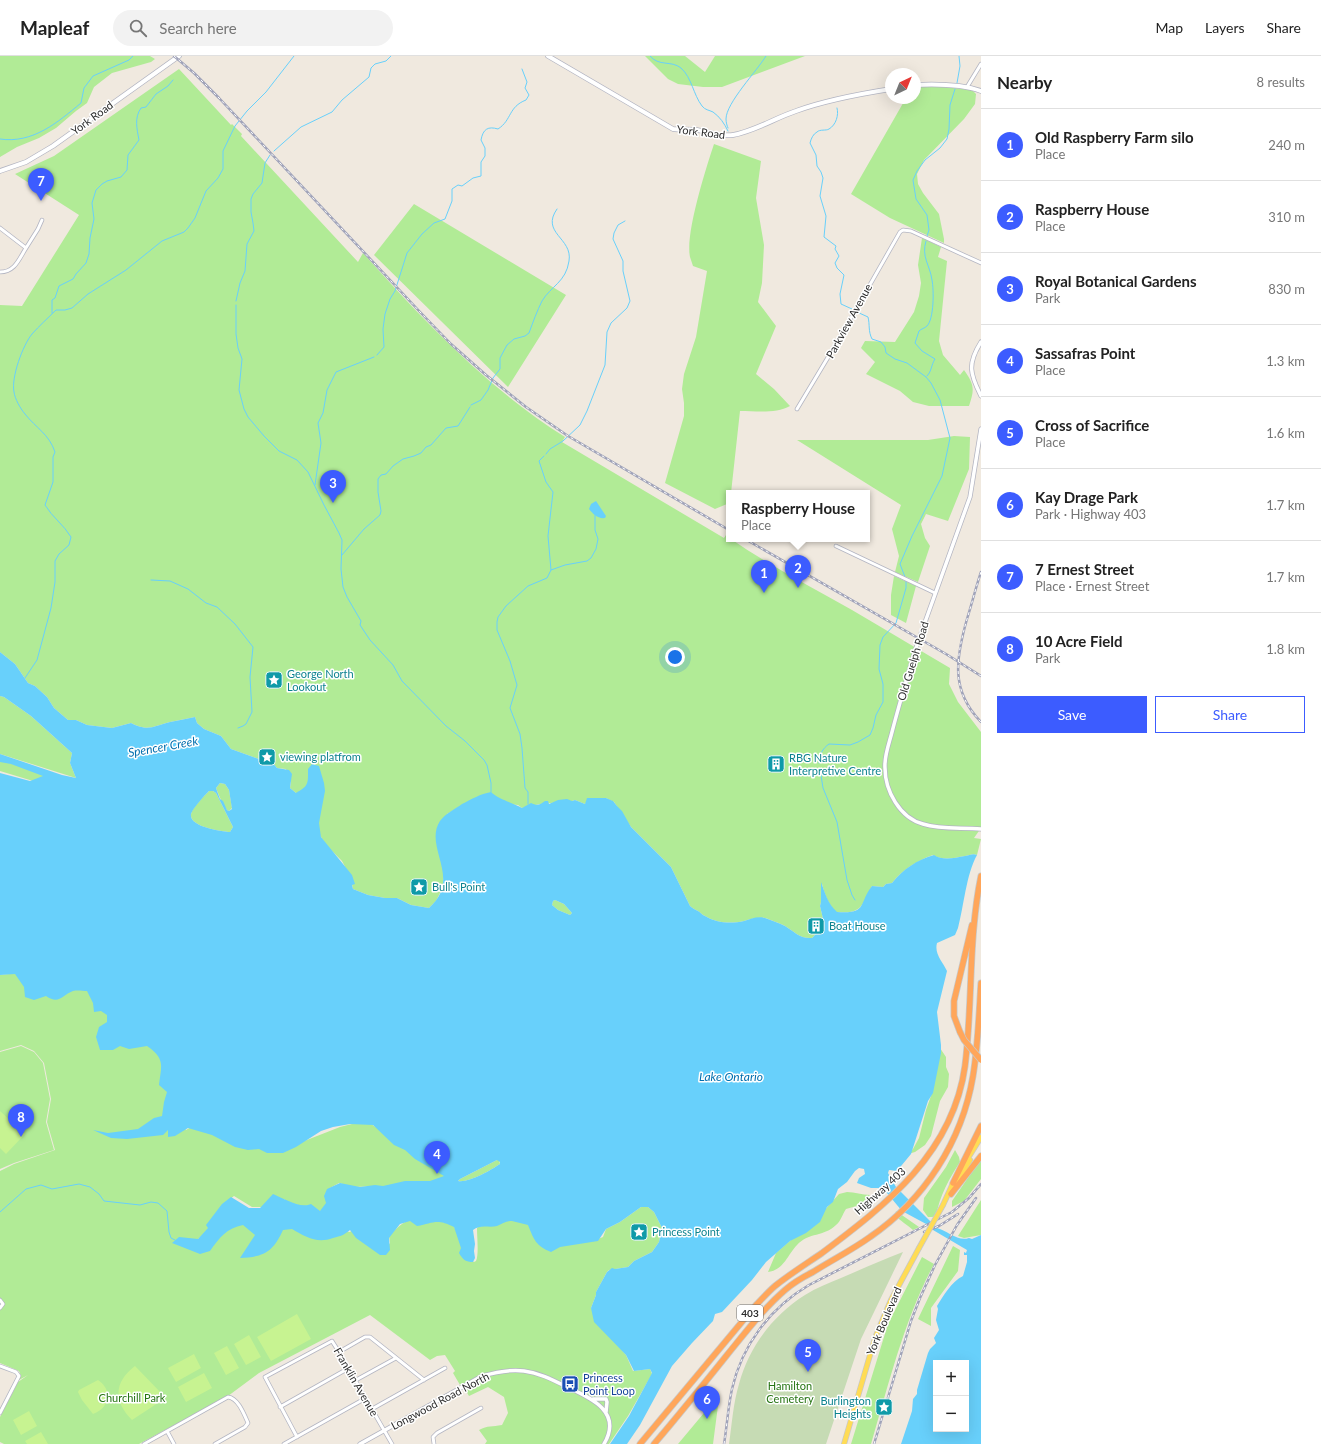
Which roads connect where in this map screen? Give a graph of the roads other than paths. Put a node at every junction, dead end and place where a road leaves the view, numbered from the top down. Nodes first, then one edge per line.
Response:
1 (179, 56) edge
2 (548, 56) edge
3 (981, 64) edge
4 (921, 85) edge
5 (967, 87) junction
6 (885, 90) edge
7 (981, 91) edge
8 (0, 171) edge
9 (42, 220) dead end
10 (0, 228) edge
11 (22, 256) junction
12 (981, 263) edge
13 (0, 272) edge
14 (981, 342) edge
15 (981, 396) edge
16 (797, 409) dead end
17 (981, 429) edge
18 (836, 546) dead end
19 (935, 593) junction
20 (981, 829) edge
21 (981, 876) edge
22 (976, 909) junction
23 (981, 983) edge
24 (981, 1060) edge
25 (981, 1126) edge
26 (981, 1137) edge
27 (981, 1142) edge
28 (981, 1156) edge
29 (953, 1183) junction
30 (951, 1194) junction
31 (943, 1205) junction
32 (0, 1300) edge
33 (0, 1308) edge
34 (340, 1352) junction
35 (396, 1358) junction
36 (0, 1366) edge
37 (349, 1368) junction
38 (444, 1368) dead end
39 (356, 1380) junction
40 (424, 1380) junction
41 (366, 1398) junction
42 (592, 1399) junction
43 (2, 1406) edge
44 (280, 1407) junction
45 (481, 1408) dead end
46 (372, 1409) junction
47 (0, 1413) edge
48 (606, 1413) junction
49 (167, 1431) junction
50 (384, 1431) junction
51 (297, 1437) junction
52 (144, 1444) edge
53 (174, 1444) edge
54 (215, 1444) edge
55 (285, 1444) edge
56 (360, 1444) edge
57 (392, 1444) edge
58 (434, 1444) edge
59 (604, 1444) edge
60 (640, 1444) edge
61 (654, 1444) edge
62 (844, 1444) edge

1 - 8 main road, York Road
2 - 6 main road, York Road
3 - 5 street
4 - 5 main road
5 - 7 main road
9 - 11 street
10 - 11 street
11 - 13 street
12 - 16 street, Parkview Avenue
14 - 15 street
17 - 19 street, Old Guelph Road
18 - 19 street
19 - 20 street, Old Guelph Road, bridge
21 - 22 highway, Highway 403 / 403
22 - 24 highway, bridge
22 - 60 highway, Highway 403 / 403
23 - 61 highway, 403
25 - 29 highway
26 - 29 main road, York Boulevard
27 - 30 main road, York Boulevard
28 - 30 highway
29 - 31 main road, York Boulevard
30 - 31 main road, York Boulevard
31 - 62 main road, York Boulevard, bridge
32 - 33 street
34 - 35 street
34 - 37 street, Franklin Avenue
34 - 44 street, Franklin Avenue
35 - 39 street
35 - 40 street
36 - 43 street
37 - 39 street, Franklin Avenue
37 - 44 street
38 - 40 street
39 - 41 street, Franklin Avenue
40 - 46 street
41 - 46 street, Franklin Avenue
41 - 51 street
42 - 48 street, Longwood Road North
42 - 48 street
42 - 50 street, Longwood Road North
43 - 47 street
44 - 51 street
45 - 58 street
46 - 50 street, Franklin Avenue
48 - 59 street
49 - 52 street
49 - 53 street
49 - 54 street
50 - 56 street, Longwood Road North
50 - 57 street, Franklin Avenue
51 - 55 street

